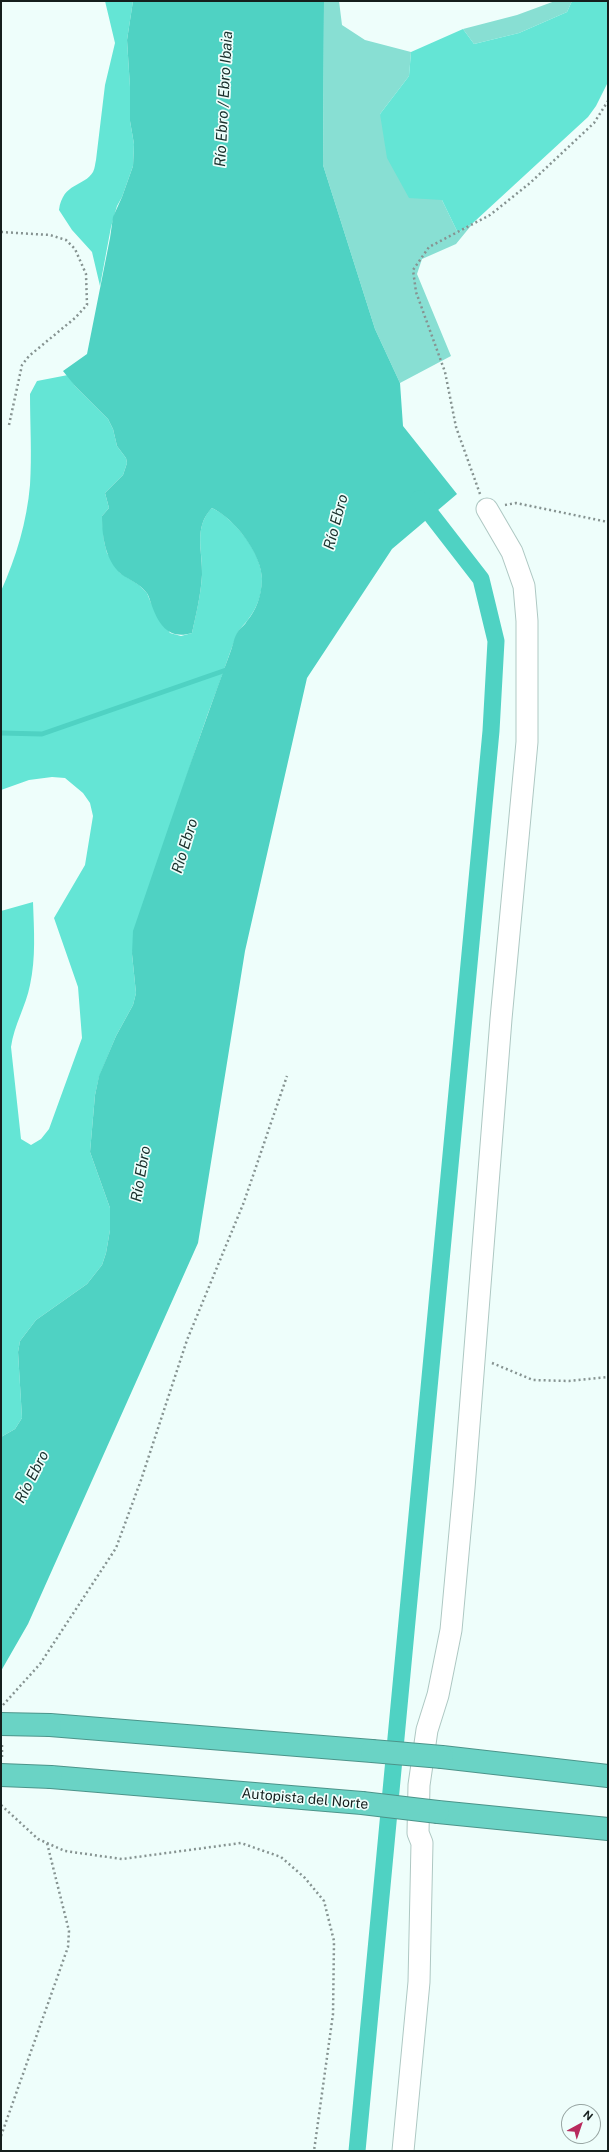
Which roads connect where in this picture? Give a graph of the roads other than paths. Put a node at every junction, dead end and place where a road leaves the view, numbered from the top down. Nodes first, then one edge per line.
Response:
1 (487, 509) road end
2 (2, 1723) edge
3 (1, 1775) edge
4 (608, 1776) edge
5 (608, 1829) edge
6 (403, 2151) edge

1 - 6 lane
2 - 4 highway, bridge
3 - 5 highway, Autopista del Norte, bridge

